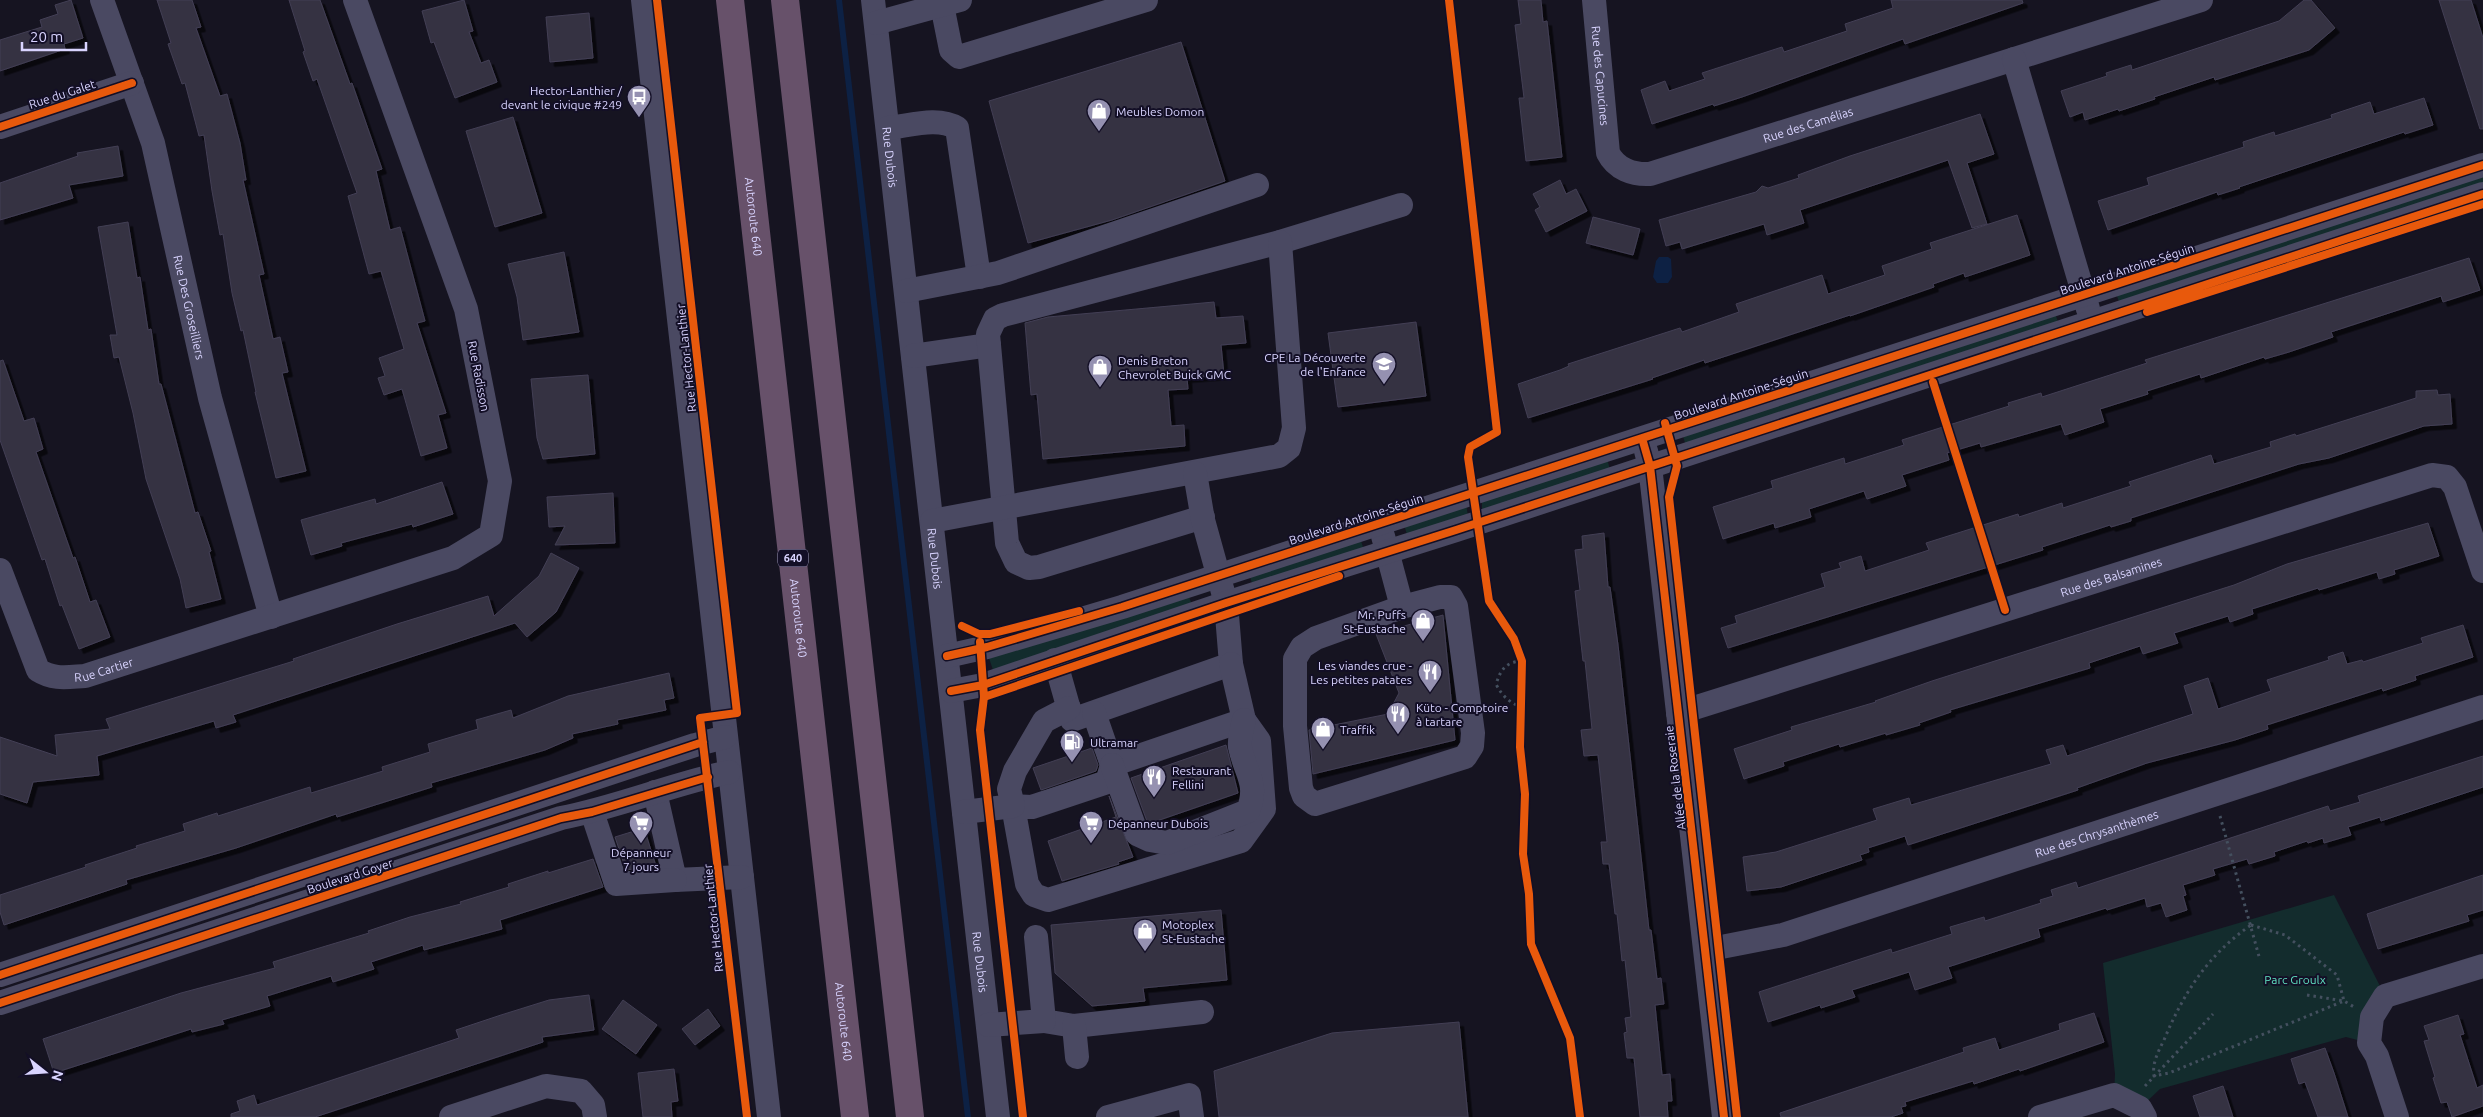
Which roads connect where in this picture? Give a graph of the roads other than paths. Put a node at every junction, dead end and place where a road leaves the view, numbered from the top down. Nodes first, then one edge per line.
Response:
1 (102, 0) edge
2 (355, 0) edge
3 (643, 0) edge
4 (730, 0) edge
5 (785, 0) edge
6 (1146, 0) edge
7 (1594, 0) edge
8 (2201, 0) edge
9 (947, 2) edge
10 (875, 11) edge
11 (2014, 60) junction
12 (132, 83) junction
13 (0, 127) edge
14 (888, 128) junction
15 (1608, 153) joint
16 (2483, 164) edge
17 (1257, 185) dead end
18 (2483, 194) edge
19 (1401, 205) dead end
20 (1280, 242) junction
21 (979, 277) junction
22 (906, 291) junction
23 (2084, 295) junction
24 (2092, 322) junction
25 (989, 346) junction
26 (913, 356) junction
27 (1642, 438) junction
28 (1650, 466) junction
29 (1195, 473) junction
30 (1004, 508) junction
31 (1203, 517) junction
32 (932, 521) junction
33 (1379, 522) junction
34 (1387, 552) junction
35 (0, 570) edge
36 (2483, 571) edge
37 (1219, 575) junction
38 (1226, 603) junction
39 (1402, 607) junction
40 (271, 617) junction
41 (947, 656) junction
42 (1055, 660) junction
43 (1232, 664) junction
44 (952, 691) junction
45 (2483, 707) edge
46 (1069, 708) junction
47 (1094, 713) junction
48 (1678, 713) junction
49 (1244, 720) junction
50 (725, 737) junction
51 (1112, 765) junction
52 (729, 772) junction
53 (655, 792) junction
54 (1013, 806) junction
55 (592, 812) junction
56 (964, 812) junction
57 (742, 877) junction
58 (675, 880) junction
59 (1036, 937) dead end
60 (1706, 950) junction
61 (2483, 966) edge
62 (0, 975) edge
63 (0, 1003) edge
64 (1202, 1012) dead end
65 (1044, 1021) junction
66 (988, 1025) junction
67 (1074, 1026) junction
68 (1077, 1057) dead end
69 (2137, 1110) edge
70 (451, 1117) edge
71 (595, 1117) edge
72 (769, 1117) edge
73 (855, 1117) edge
74 (910, 1117) edge
75 (998, 1117) edge
76 (1108, 1117) edge
77 (1192, 1117) edge
78 (1724, 1117) edge
79 (2040, 1117) edge
80 (2397, 1117) edge

1 - 12 street, Rue Des Groseilliers
2 - 40 street, Rue Radisson
3 - 50 street, Rue Hector-Lanthier
4 - 73 highway, Autoroute 640 / 640
5 - 74 highway
6 - 9 street
7 - 15 street, Rue des Capucines
8 - 11 street, Rue des Camélias
9 - 10 street
10 - 14 street, Rue Dubois
11 - 15 street, Rue des Camélias
11 - 23 street
12 - 13 street, Rue du Galet
12 - 40 street, Rue Des Groseilliers
14 - 21 street
14 - 22 street, Rue Dubois
16 - 23 street, Boulevard Antoine-Séguin
17 - 21 street
18 - 24 street
19 - 20 street
20 - 25 street
20 - 29 street
21 - 22 street
22 - 26 street, Rue Dubois
23 - 24 street
23 - 27 street, Boulevard Antoine-Séguin
24 - 28 street
25 - 26 street
25 - 30 street
26 - 32 street, Rue Dubois
27 - 28 street, Allée de la Roseraie
27 - 33 street, Boulevard Antoine-Séguin
28 - 34 street
28 - 48 street, Allée de la Roseraie
29 - 30 street
29 - 31 street
30 - 31 street
30 - 32 street
31 - 37 street
32 - 41 street, Rue Dubois
33 - 34 street
33 - 37 street, Boulevard Antoine-Séguin
34 - 38 street
34 - 39 street
35 - 40 street, Rue Cartier
36 - 48 street, Rue des Balsamines
37 - 38 street
37 - 41 street, Boulevard Antoine-Séguin
38 - 42 street
38 - 43 street
39 - 39 street
41 - 44 street, Rue Dubois
42 - 44 street
42 - 46 street
43 - 47 street
43 - 49 street
44 - 56 street, Rue Dubois
45 - 60 street, Rue des Chrysanthèmes
46 - 47 street
46 - 54 street
47 - 51 street
48 - 60 street, Allée de la Roseraie
49 - 51 street
49 - 51 street
49 - 54 street
50 - 52 street, Rue Hector-Lanthier
50 - 62 street, Boulevard Goyer
51 - 54 street
52 - 53 street, Boulevard Goyer
52 - 57 street, Rue Hector-Lanthier
53 - 55 street, Boulevard Goyer
53 - 58 street
54 - 56 street
55 - 58 street
55 - 63 street, Boulevard Goyer
56 - 66 street, Rue Dubois
57 - 58 street
57 - 72 street, Rue Hector-Lanthier
59 - 65 street
60 - 78 street, Allée de la Roseraie
61 - 80 street
64 - 67 street
65 - 66 street
65 - 67 street
66 - 75 street, Rue Dubois
67 - 68 street
69 - 79 street
70 - 71 street
76 - 77 street

